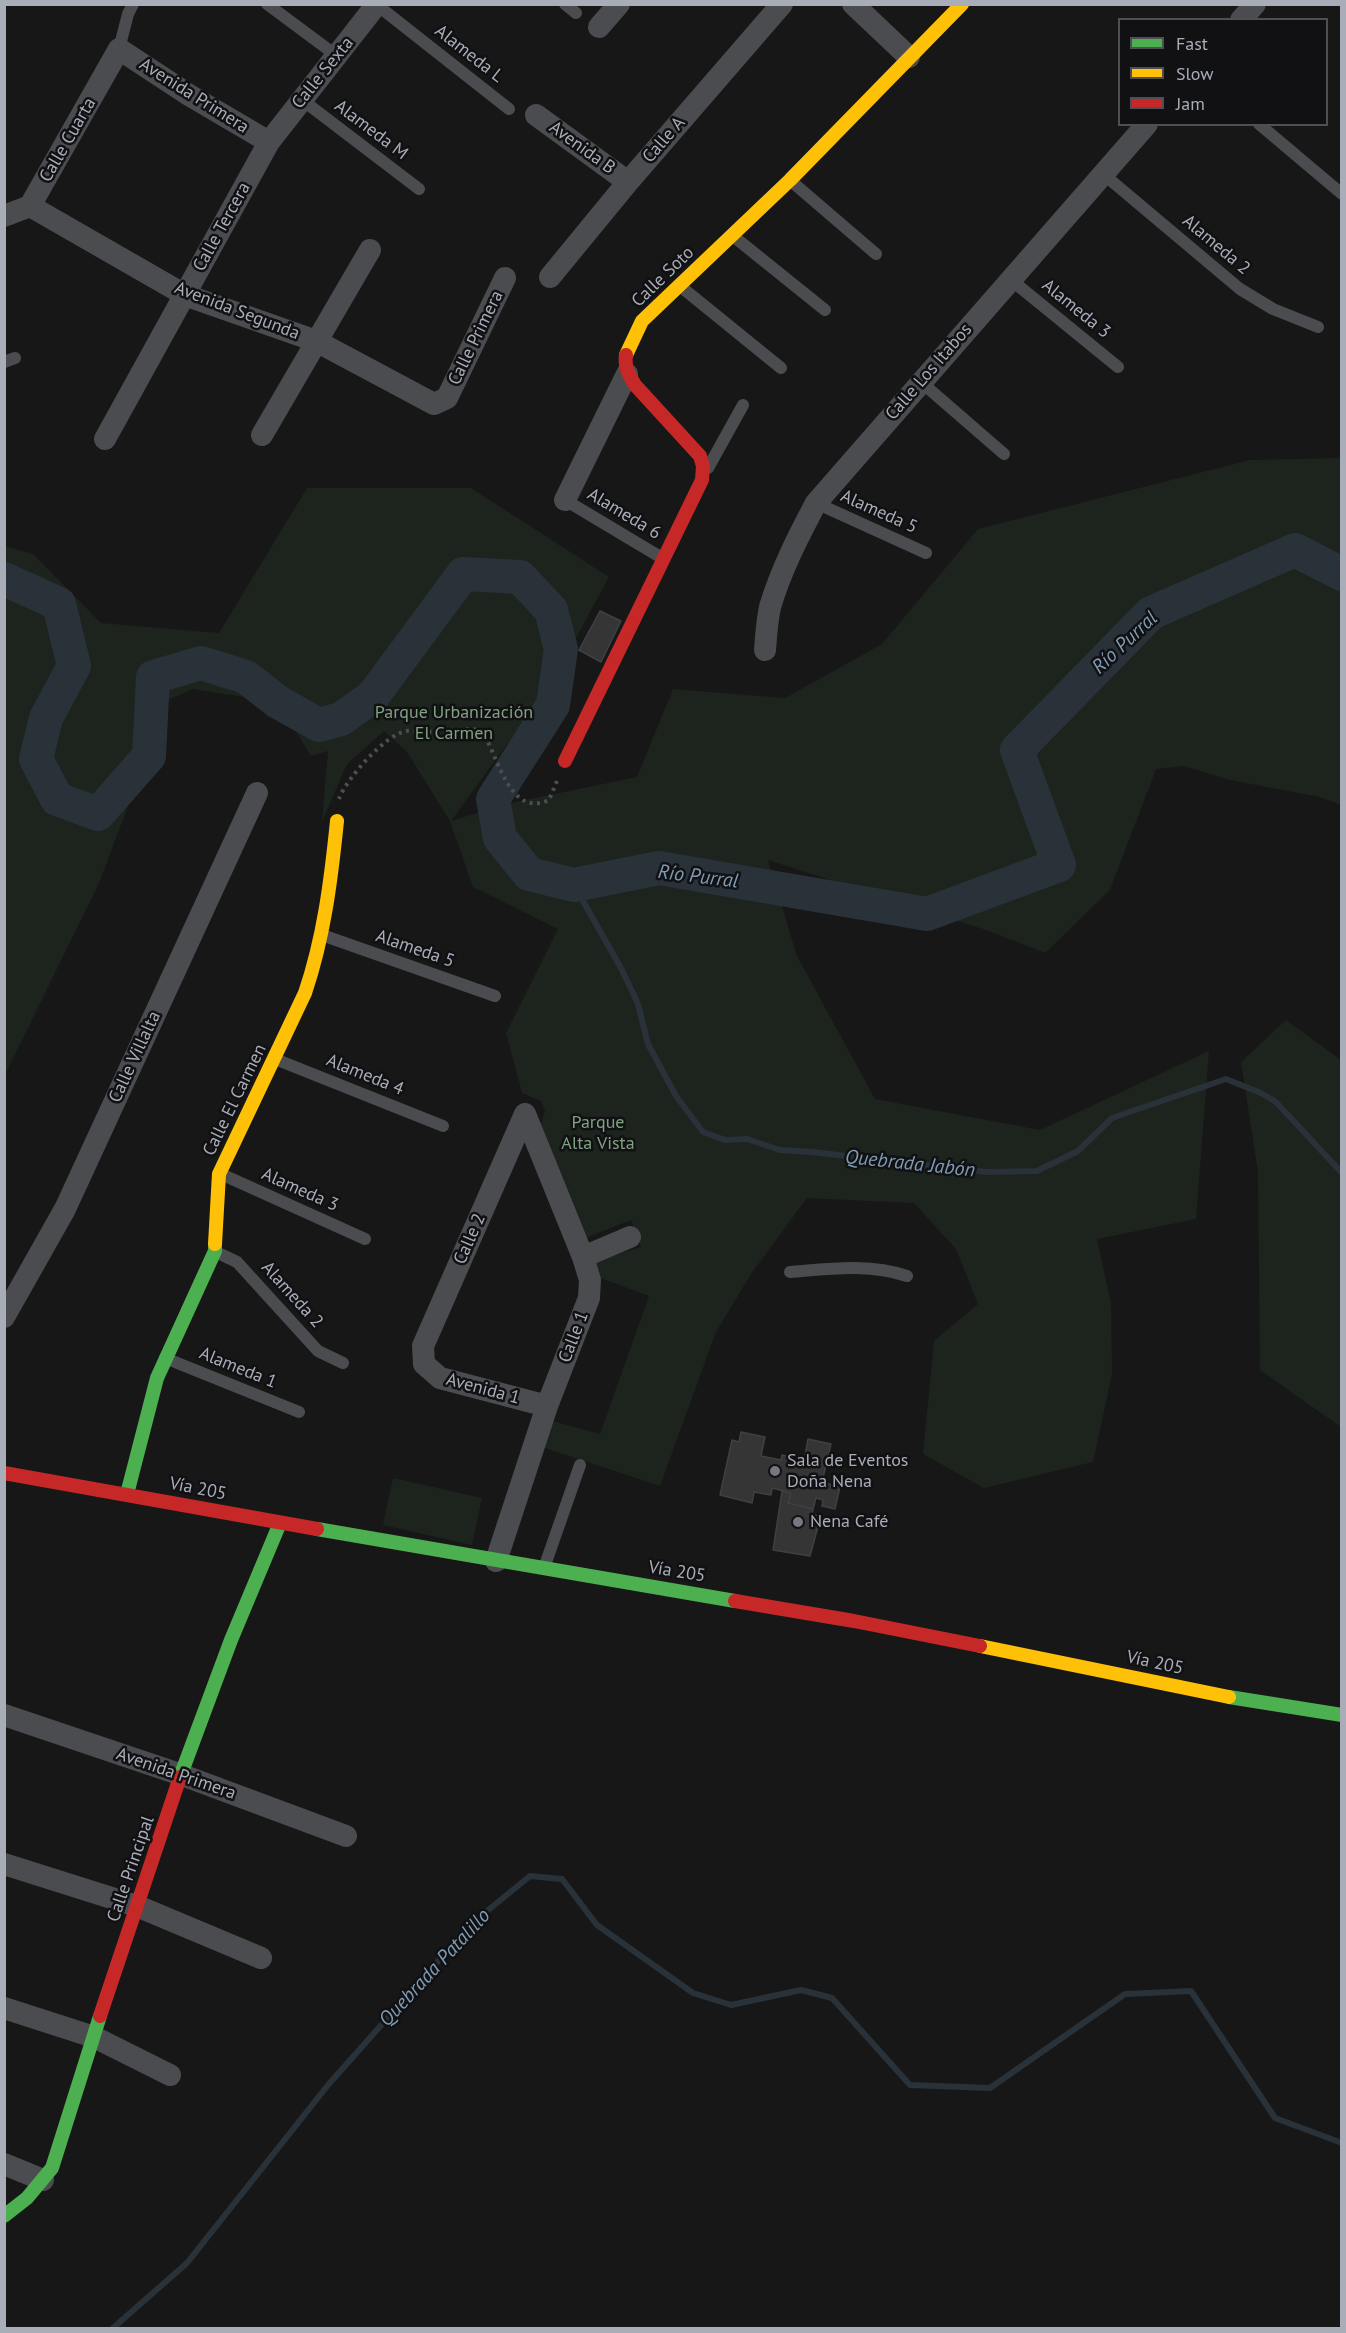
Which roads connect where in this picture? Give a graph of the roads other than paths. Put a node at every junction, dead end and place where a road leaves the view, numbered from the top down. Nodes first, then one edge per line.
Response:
1 (267, 4) edge
2 (565, 4) edge
3 (619, 4) edge
4 (782, 4) edge
5 (853, 4) edge
6 (962, 4) edge
7 (1255, 4) edge
8 (377, 5) edge
9 (128, 8) edge
10 (576, 13) dead end
11 (1243, 18) edge
12 (599, 27) dead end
13 (119, 49) junction
14 (337, 56) junction
15 (909, 57) junction
16 (301, 99) junction
17 (509, 109) dead end
18 (536, 115) dead end
19 (1145, 126) edge
20 (1261, 126) edge
21 (269, 141) junction
22 (1102, 173) junction
23 (790, 180) junction
24 (628, 182) junction
25 (419, 189) dead end
26 (1341, 194) edge
27 (30, 206) junction
28 (4, 216) edge
29 (732, 235) junction
30 (370, 250) dead end
31 (876, 254) dead end
32 (550, 277) dead end
33 (505, 278) dead end
34 (1010, 279) junction
35 (679, 286) junction
36 (185, 295) junction
37 (825, 310) dead end
38 (1318, 327) dead end
39 (316, 341) junction
40 (1118, 367) dead end
41 (781, 368) dead end
42 (627, 374) junction
43 (921, 382) junction
44 (447, 398) joint
45 (743, 405) dead end
46 (262, 435) dead end
47 (105, 440) dead end
48 (1004, 454) dead end
49 (702, 480) junction
50 (565, 500) joint
51 (816, 503) junction
52 (927, 553) dead end
53 (665, 559) junction
54 (765, 650) dead end
55 (565, 761) road end
56 (257, 793) dead end
57 (337, 821) road end
58 (322, 935) junction
59 (495, 996) dead end
60 (274, 1059) junction
61 (525, 1114) joint
62 (443, 1126) dead end
63 (219, 1173) junction
64 (630, 1237) dead end
65 (365, 1239) dead end
66 (215, 1251) junction
67 (583, 1257) junction
68 (790, 1272) dead end
69 (907, 1276) dead end
70 (4, 1317) edge
71 (164, 1358) junction
72 (343, 1363) dead end
73 (424, 1364) joint
74 (547, 1406) junction
75 (299, 1412) dead end
76 (580, 1465) dead end
77 (4, 1473) edge
78 (127, 1494) junction
79 (280, 1523) junction
80 (496, 1561) junction
81 (543, 1569) junction
82 (4, 1715) edge
83 (1341, 1715) edge
84 (182, 1775) junction
85 (346, 1836) dead end
86 (4, 1864) edge
87 (137, 1905) junction
88 (261, 1958) dead end
89 (4, 2008) edge
90 (94, 2037) junction
91 (170, 2075) dead end
92 (4, 2164) edge
93 (43, 2180) junction
94 (4, 2216) edge

1 - 14 lane
2 - 10 lane
3 - 12 street
4 - 24 street, Calle A
5 - 15 street
6 - 15 street, Calle Soto
7 - 11 street
8 - 14 street, Calle Sexta
8 - 17 lane, Alameda L
9 - 13 lane
13 - 21 street, Avenida Primera
13 - 27 street, Calle Cuarta
14 - 16 street, Calle Sexta
15 - 23 street, Calle Soto
16 - 21 street, Calle Sexta
16 - 25 lane, Alameda M
18 - 24 street, Avenida B
19 - 22 street, Calle Los Itabos
20 - 26 lane
21 - 36 street, Calle Tercera
22 - 34 street, Calle Los Itabos
22 - 38 lane, Alameda 2
23 - 29 street, Calle Soto
23 - 31 lane
24 - 32 street, Calle A
27 - 28 street
27 - 36 street, Avenida Segunda
29 - 35 street, Calle Soto
29 - 37 lane
30 - 39 street
33 - 44 street, Calle Primera
34 - 40 lane, Alameda 3
34 - 43 street, Calle Los Itabos
35 - 41 lane
35 - 42 street, Calle Soto
36 - 39 street, Avenida Segunda
36 - 47 street, Calle Tercera
39 - 44 street, Avenida Segunda
39 - 46 street
42 - 49 street
42 - 50 street
43 - 48 lane
43 - 51 street, Calle Los Itabos
45 - 49 lane
49 - 53 street
50 - 53 lane, Alameda 6
51 - 52 lane, Alameda 5
51 - 54 street, Calle Los Itabos
53 - 55 street
56 - 70 street, Calle Villalta
57 - 58 street, Calle El Carmen
58 - 59 lane, Alameda 5
58 - 60 street, Calle El Carmen
60 - 62 lane, Alameda 4
60 - 63 street, Calle El Carmen
61 - 67 street, Calle 1
61 - 73 street, Calle 2
63 - 65 lane, Alameda 3
63 - 66 street, Calle El Carmen
64 - 67 street
66 - 71 street, Calle El Carmen
66 - 72 lane, Alameda 2
67 - 74 street, Calle 1
68 - 69 lane
71 - 75 lane, Alameda 1
71 - 78 street, Calle El Carmen
73 - 74 street, Avenida 1
74 - 80 street, Calle 1
76 - 81 lane
77 - 78 street, Vía 205
78 - 79 street, Vía 205
79 - 80 street, Vía 205
79 - 84 street, Calle Principal
80 - 81 street, Vía 205
81 - 83 street, Vía 205
82 - 84 street, Avenida Primera
84 - 85 street, Avenida Primera
84 - 87 street, Calle Principal
86 - 87 street
87 - 88 street
87 - 90 street, Calle Principal
89 - 90 street
90 - 91 street
90 - 93 street, Calle Principal
92 - 93 street
93 - 94 street, Calle Principal

